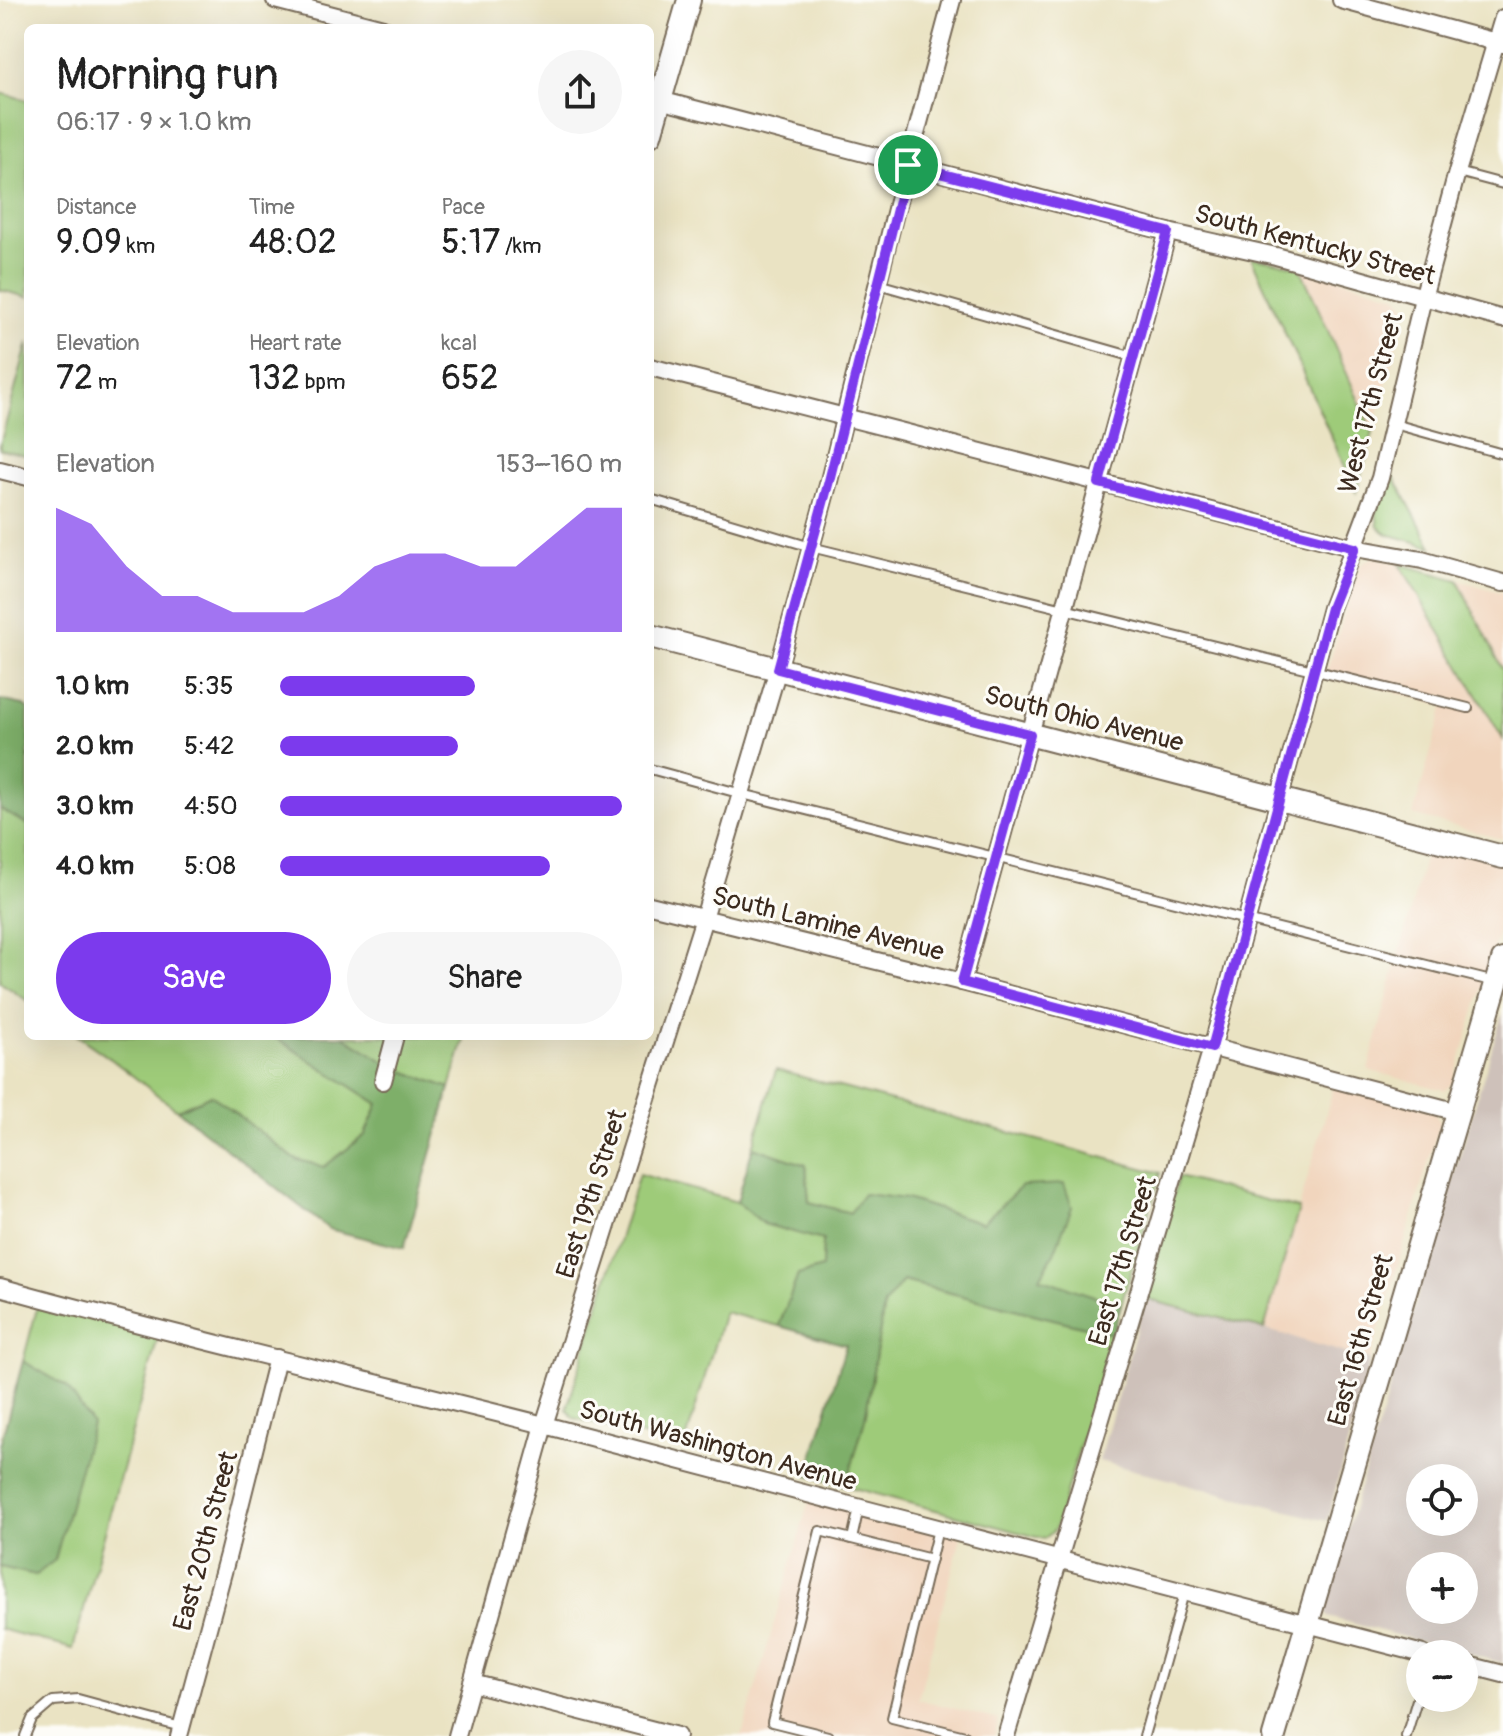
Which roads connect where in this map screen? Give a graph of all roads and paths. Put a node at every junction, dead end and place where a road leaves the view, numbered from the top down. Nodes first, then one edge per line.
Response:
1 (275, 0) edge
2 (689, 0) edge
3 (952, 0) edge
4 (1341, 0) edge
5 (1503, 18) edge
6 (368, 24) edge
7 (1500, 43) edge
8 (655, 99) edge
9 (908, 165) junction
10 (1457, 172) junction
11 (1503, 184) edge
12 (1168, 232) junction
13 (878, 284) junction
14 (1423, 298) junction
15 (1503, 319) edge
16 (1134, 357) junction
17 (654, 368) edge
18 (845, 417) junction
19 (1393, 423) junction
20 (1503, 454) edge
21 (0, 470) edge
22 (24, 476) edge
23 (1099, 483) junction
24 (654, 500) edge
25 (811, 547) junction
26 (1355, 548) junction
27 (1503, 583) edge
28 (1065, 609) junction
29 (654, 637) edge
30 (778, 669) junction
31 (1314, 670) junction
32 (1468, 708) dead end
33 (1030, 734) junction
34 (654, 770) edge
35 (742, 794) junction
36 (1279, 798) junction
37 (1503, 857) edge
38 (996, 858) junction
39 (654, 906) edge
40 (704, 918) junction
41 (1246, 920) junction
42 (1503, 960) edge
43 (962, 982) junction
44 (1496, 982) junction
45 (394, 1040) edge
46 (1212, 1048) junction
47 (383, 1081) dead end
48 (1458, 1112) junction
49 (0, 1287) edge
50 (277, 1358) junction
51 (544, 1425) junction
52 (859, 1508) junction
53 (938, 1529) junction
54 (852, 1539) junction
55 (931, 1559) junction
56 (1058, 1560) junction
57 (1184, 1593) junction
58 (1307, 1624) junction
59 (1406, 1650) edge
60 (1478, 1668) edge
61 (1503, 1674) edge
62 (472, 1683) junction
63 (1413, 1712) edge
64 (180, 1732) edge
65 (25, 1736) edge
66 (457, 1736) edge
67 (677, 1736) edge
68 (828, 1736) edge
69 (965, 1736) edge
70 (1006, 1736) edge
71 (1144, 1736) edge
72 (1274, 1736) edge
73 (1406, 1736) edge

1 - 6 street
2 - 8 street
3 - 9 street, East 19th Street
4 - 7 street
5 - 7 street, West 17th Street
7 - 10 street, West 17th Street
8 - 9 street, South Kentucky Street
9 - 12 street, South Kentucky Street
9 - 13 street, East 19th Street
10 - 11 lane
10 - 14 street, West 17th Street
12 - 14 street, South Kentucky Street
12 - 16 street
13 - 16 lane
13 - 18 street, East 19th Street
14 - 15 street, South Kentucky Street
14 - 19 street, West 17th Street
16 - 23 street
17 - 18 street
18 - 23 street
18 - 25 street, East 19th Street
19 - 20 lane
19 - 26 street, West 17th Street
21 - 22 street
23 - 26 street
23 - 28 street
24 - 25 lane
25 - 28 lane
25 - 30 street, East 19th Street
26 - 27 street
26 - 31 street, West 17th Street
28 - 31 lane
28 - 33 street
29 - 30 street, South Ohio Avenue
30 - 33 street, South Ohio Avenue
30 - 35 street, East 19th Street
31 - 32 lane
31 - 36 street, West 17th Street
33 - 36 street, South Ohio Avenue
33 - 38 street
34 - 35 lane
35 - 38 lane
35 - 40 street, East 19th Street
36 - 37 street, South Ohio Avenue
36 - 41 street, East 17th Street
38 - 41 lane
38 - 43 street
39 - 40 street, South Lamine Avenue
40 - 43 street, South Lamine Avenue
40 - 51 street, East 19th Street
41 - 44 lane
41 - 46 street, East 17th Street
42 - 44 street, East 16th Street
43 - 46 street, South Lamine Avenue
44 - 48 street, East 16th Street
45 - 47 street
46 - 48 street, South Lamine Avenue
46 - 56 street, East 17th Street
48 - 58 street, East 16th Street
49 - 50 street, South Washington Avenue
50 - 51 street, South Washington Avenue
50 - 64 street, East 20th Street
51 - 52 street, South Washington Avenue
51 - 62 street, East 19th Street
52 - 53 street, South Washington Avenue
52 - 54 lane
53 - 55 lane
53 - 56 street, South Washington Avenue
54 - 55 lane
54 - 68 lane
55 - 69 lane
56 - 57 street, South Washington Avenue
56 - 70 street, East 17th Street
57 - 58 street, South Washington Avenue
57 - 71 lane
58 - 59 street, South Washington Avenue
58 - 72 street, East 16th Street
60 - 61 street
62 - 66 street, East 19th Street
62 - 67 street
63 - 73 lane
64 - 65 lane

